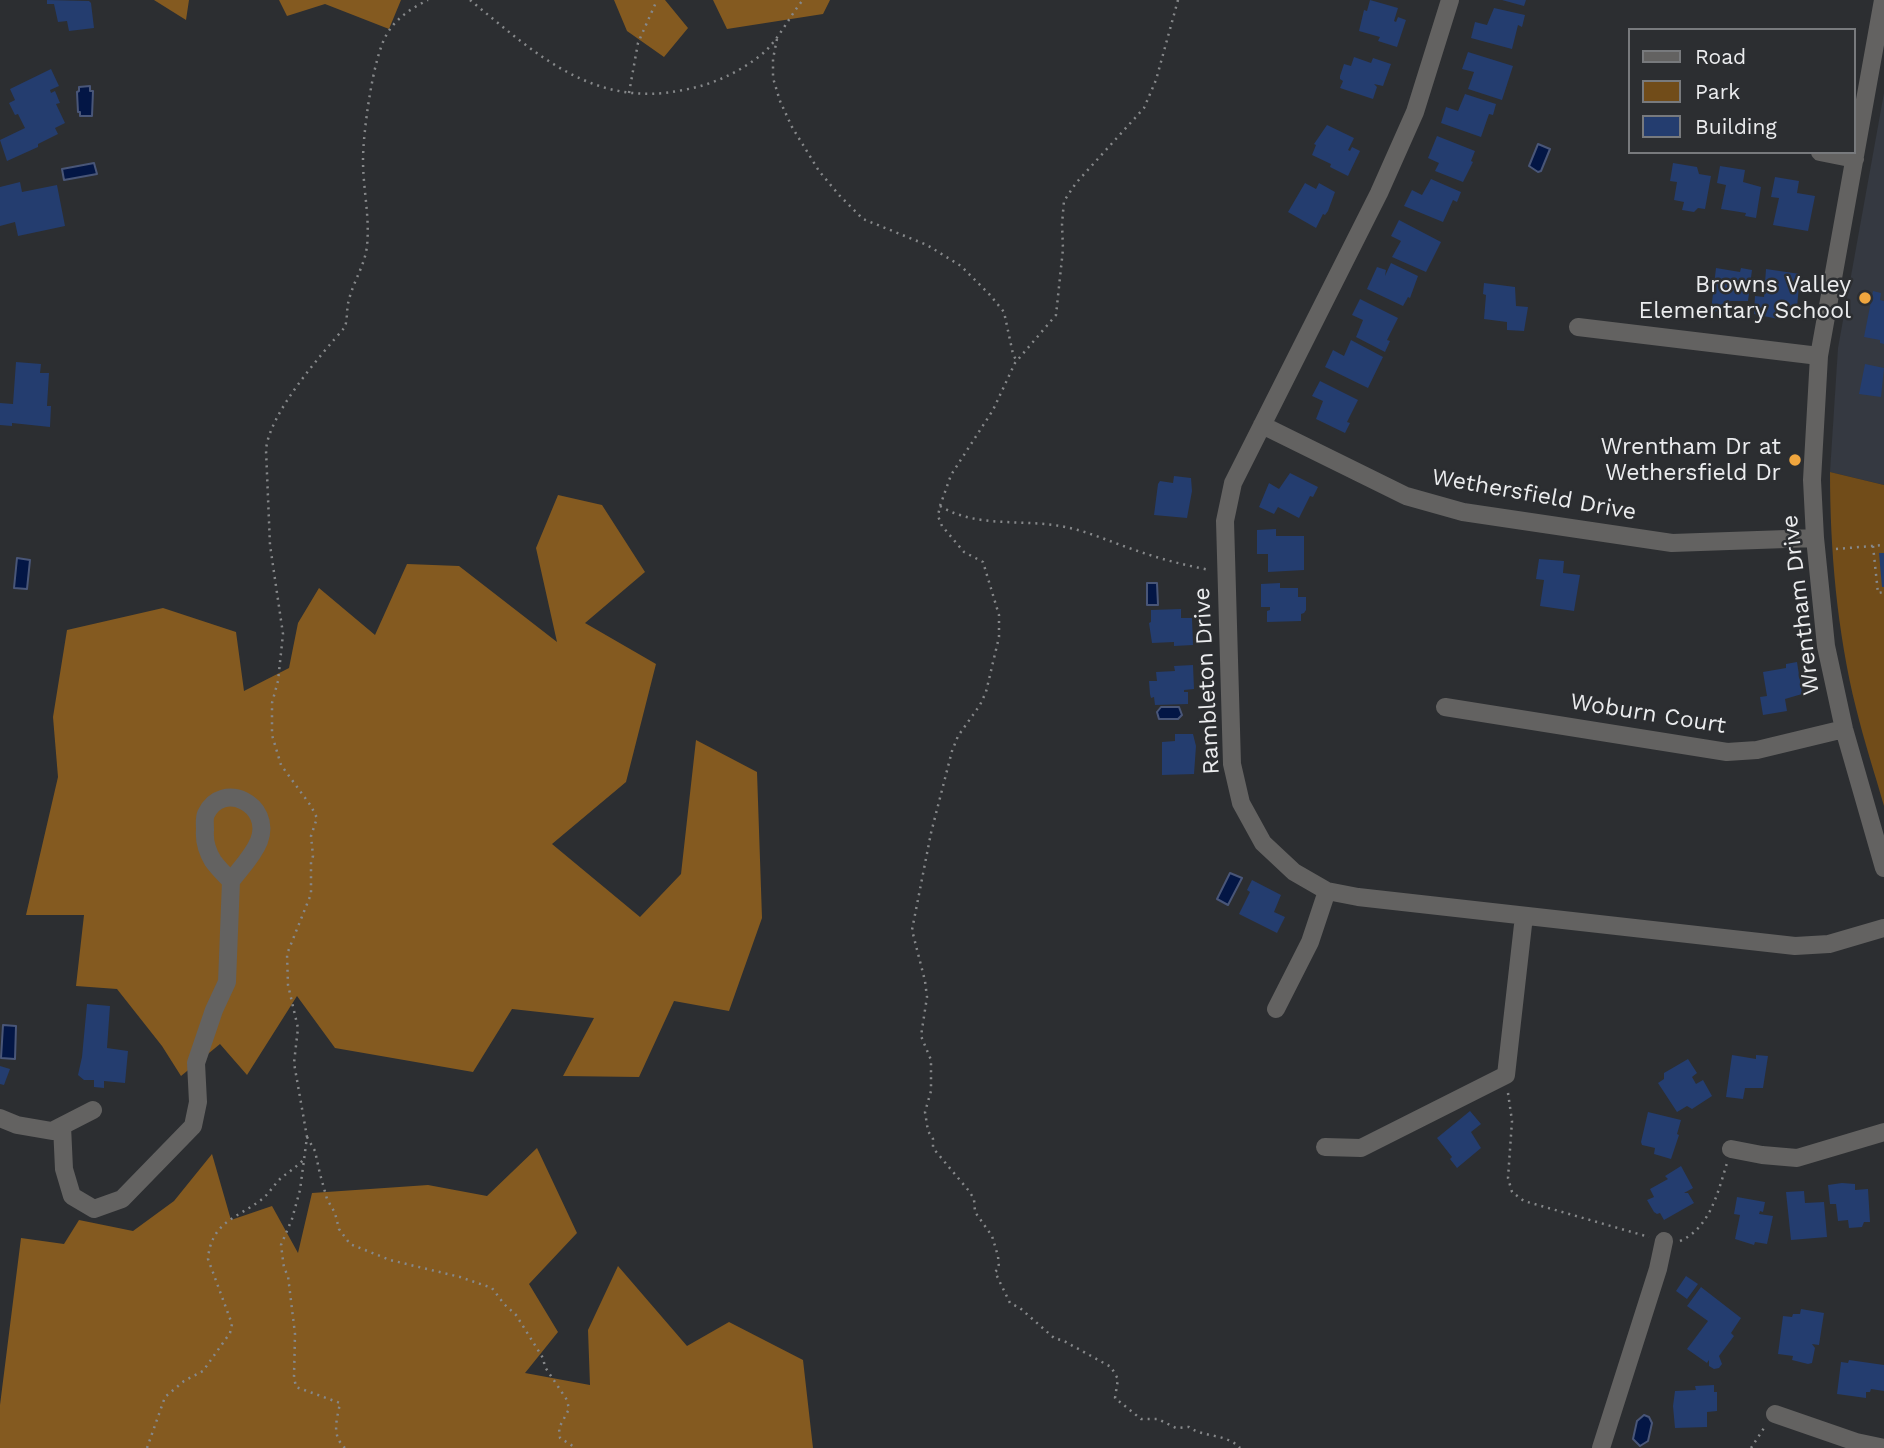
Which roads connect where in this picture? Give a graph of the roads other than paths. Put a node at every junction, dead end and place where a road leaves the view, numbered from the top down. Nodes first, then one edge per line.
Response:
1 (1450, 0) edge
2 (1884, 0) edge
3 (1830, 154) edge
4 (1856, 154) edge
5 (1856, 154) edge
6 (1855, 159) junction
7 (1578, 327) dead end
8 (1819, 356) junction
9 (1262, 425) junction
10 (1815, 538) junction
11 (1445, 707) dead end
12 (1844, 729) junction
13 (1884, 868) edge
14 (231, 881) dead end
15 (1326, 891) junction
16 (1524, 916) junction
17 (1884, 928) edge
18 (1276, 1009) dead end
19 (93, 1110) dead end
20 (0, 1118) edge
21 (62, 1126) junction
22 (1884, 1132) edge
23 (1325, 1147) dead end
24 (1731, 1149) road end
25 (1664, 1241) road end
26 (1775, 1414) road end
27 (1601, 1448) edge
28 (1884, 1448) edge

1 - 9 street, Rambleton Drive
2 - 5 street, Wrentham Drive
3 - 6 street
4 - 6 street, Wrentham Drive
6 - 8 street, Wrentham Drive
7 - 8 street
8 - 10 street, Wrentham Drive
9 - 10 street, Wethersfield Drive
9 - 15 street, Rambleton Drive
10 - 12 street, Wrentham Drive
11 - 12 street, Woburn Court
12 - 13 street, Wrentham Drive
14 - 21 street
15 - 16 street, Rambleton Drive
15 - 18 street
16 - 17 street, Rambleton Drive
16 - 23 street
19 - 21 street
20 - 21 street
22 - 24 street
25 - 27 street
26 - 28 street

